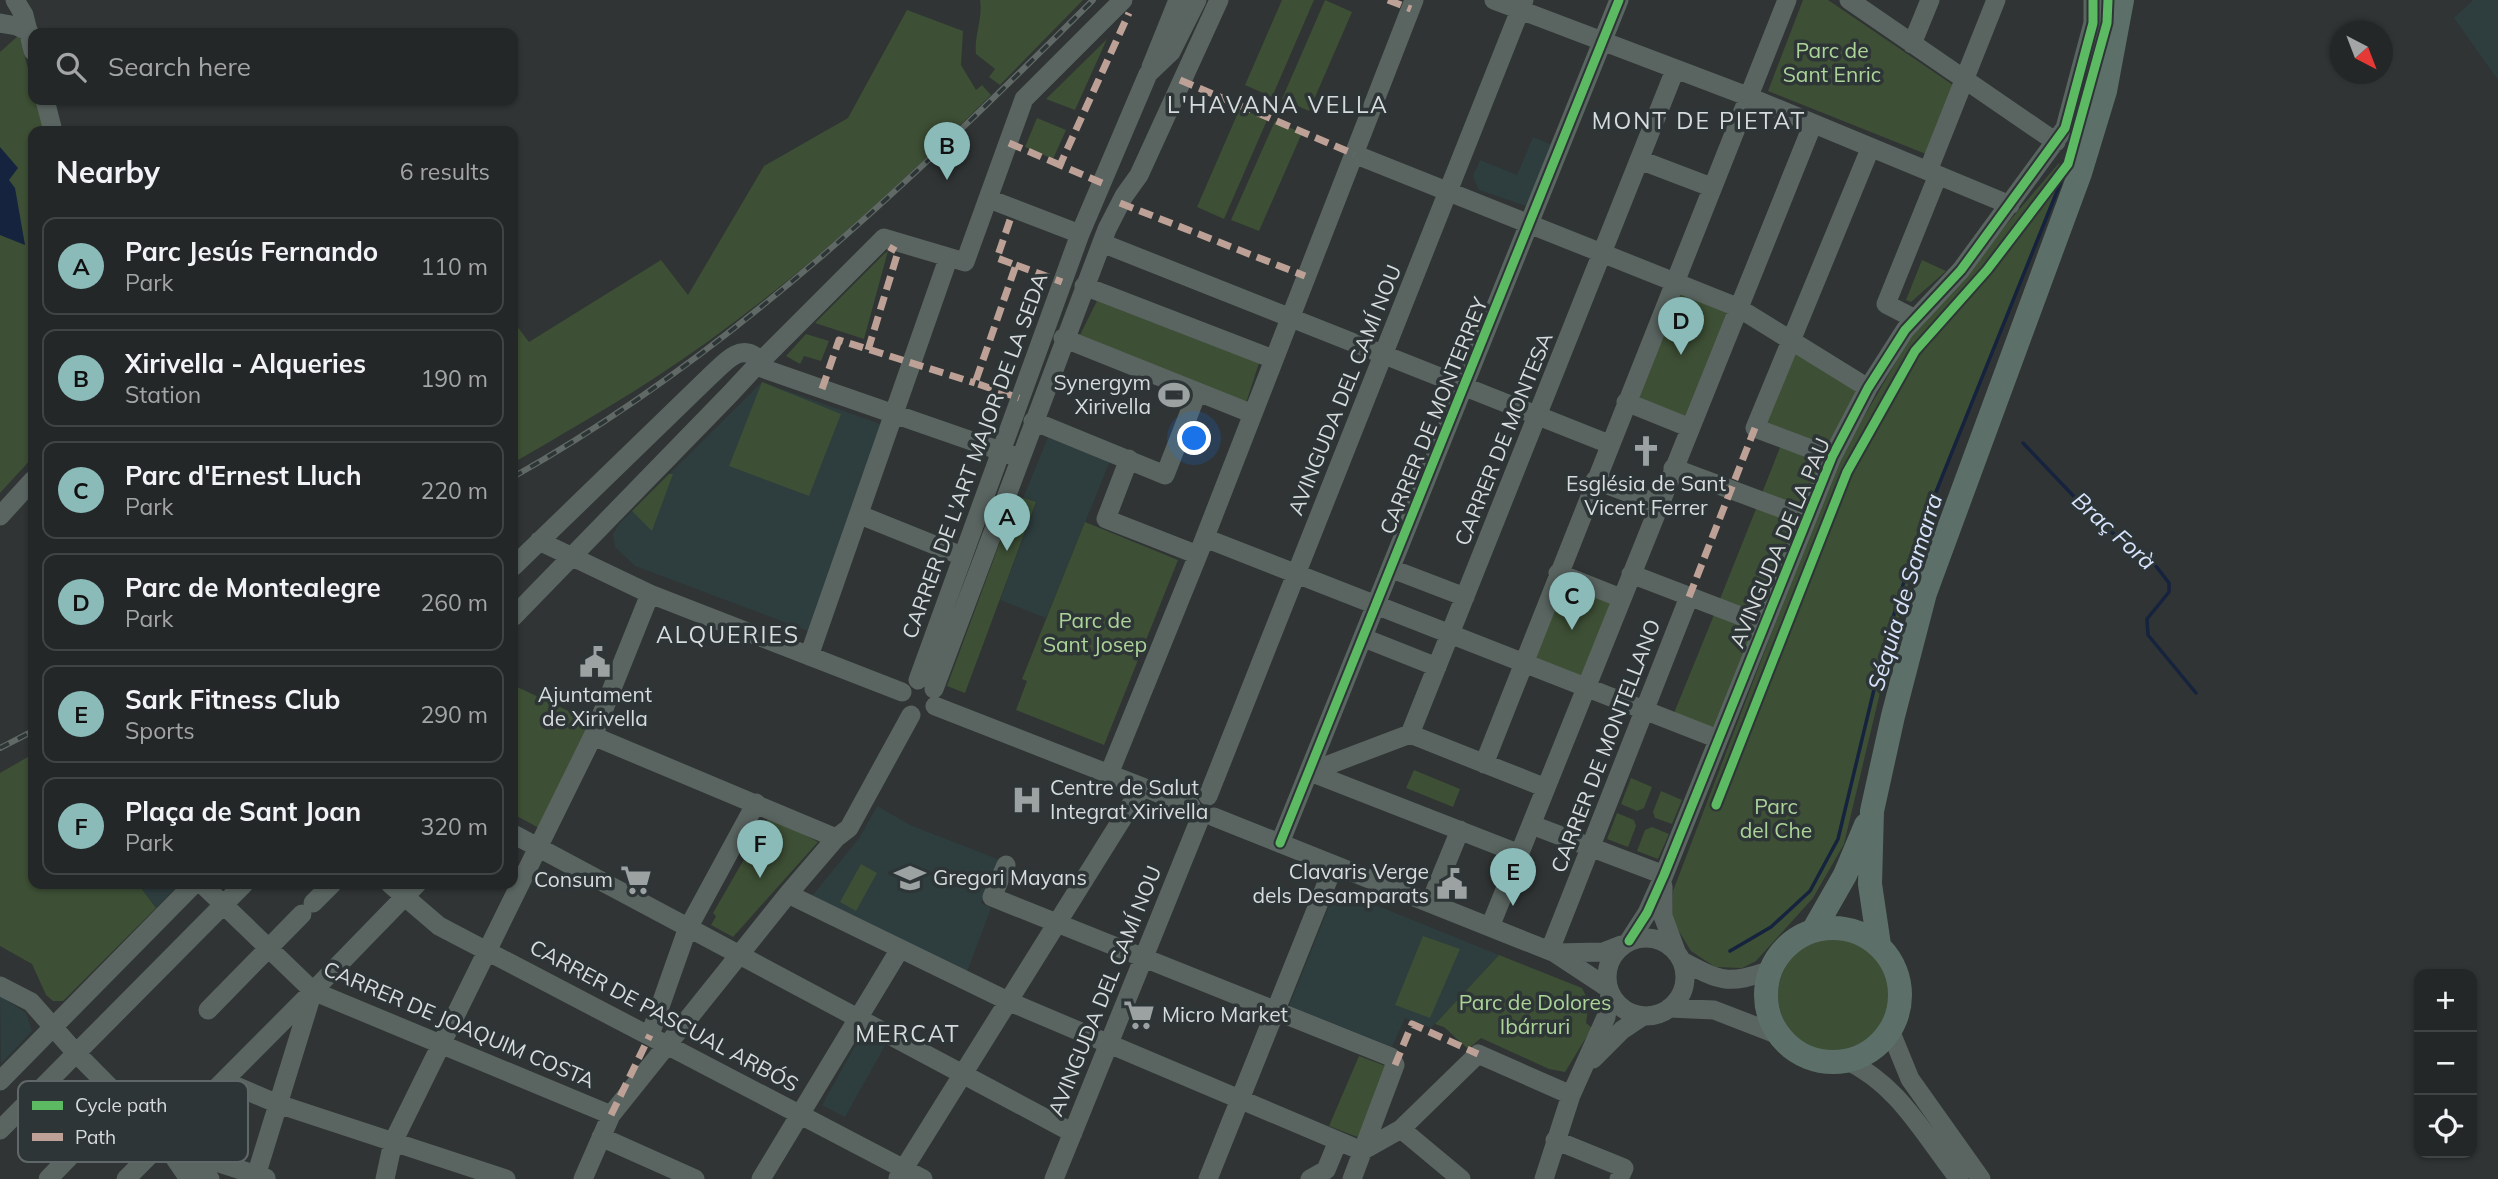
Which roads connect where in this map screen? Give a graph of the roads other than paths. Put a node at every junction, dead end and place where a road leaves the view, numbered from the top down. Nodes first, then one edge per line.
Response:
1 (3, 0) edge
2 (1122, 0) edge
3 (1178, 0) edge
4 (1197, 0) edge
5 (1219, 0) edge
6 (1414, 0) edge
7 (1494, 0) edge
8 (1619, 0) edge
9 (1787, 0) edge
10 (1930, 0) edge
11 (1996, 0) edge
12 (2093, 0) edge
13 (2122, 0) edge
14 (1856, 2) edge
15 (0, 5) edge
16 (1522, 5) edge
17 (24, 12) edge
18 (1188, 20) junction
19 (0, 23) edge
20 (28, 29) edge
21 (1603, 41) junction
22 (1912, 44) junction
23 (1184, 70) junction
24 (1675, 70) junction
25 (1148, 74) junction
26 (1964, 82) junction
27 (1746, 96) junction
28 (46, 105) edge
29 (1812, 125) junction
30 (52, 126) edge
31 (2056, 142) junction
32 (1870, 149) junction
33 (1354, 153) junction
34 (1640, 160) junction
35 (1933, 173) junction
36 (1711, 187) junction
37 (1449, 189) junction
38 (989, 199) junction
39 (2010, 205) junction
40 (1531, 223) junction
41 (1080, 234) junction
42 (1101, 242) junction
43 (1605, 253) junction
44 (948, 259) junction
45 (1674, 279) junction
46 (1084, 286) junction
47 (1737, 307) junction
48 (1290, 316) junction
49 (1915, 318) junction
50 (1063, 338) junction
51 (1791, 340) junction
52 (1384, 354) junction
53 (1273, 359) junction
54 (756, 366) junction
55 (709, 377) junction
56 (1465, 386) junction
57 (1868, 388) junction
58 (1197, 393) junction
59 (730, 394) junction
60 (1626, 402) junction
61 (894, 414) junction
62 (1253, 414) junction
63 (1538, 416) junction
64 (1033, 421) junction
65 (1688, 427) junction
66 (1609, 444) junction
67 (1009, 454) junction
68 (1832, 457) junction
69 (1129, 459) junction
70 (1672, 468) junction
71 (1595, 480) junction
72 (28, 485) edge
73 (1658, 504) junction
74 (860, 515) junction
75 (0, 516) edge
76 (1807, 518) junction
77 (590, 540) junction
78 (535, 545) junction
79 (1201, 546) junction
80 (962, 556) junction
81 (518, 562) edge
82 (568, 563) junction
83 (1392, 569) junction
84 (1558, 573) junction
85 (1297, 574) junction
86 (1631, 575) junction
87 (626, 583) junction
88 (650, 594) junction
89 (1465, 597) junction
90 (1689, 597) junction
91 (1622, 598) junction
92 (1378, 604) junction
93 (518, 612) edge
94 (1764, 625) junction
95 (1451, 633) junction
96 (1364, 638) junction
97 (809, 656) junction
98 (1523, 661) junction
99 (1437, 667) junction
100 (1587, 686) junction
101 (922, 692) junction
102 (1645, 710) junction
103 (1410, 734) junction
104 (593, 736) junction
105 (1718, 739) junction
106 (1484, 764) junction
107 (1310, 772) junction
108 (1109, 774) junction
109 (1142, 787) junction
110 (1546, 788) junction
111 (756, 803) junction
112 (1872, 811) junction
113 (1201, 815) junction
114 (1531, 825) junction
115 (1460, 831) junction
116 (518, 837) edge
117 (836, 838) junction
118 (1280, 844) junction
119 (1591, 847) junction
120 (536, 848) junction
121 (1520, 854) junction
122 (1006, 865) dead end
123 (1334, 865) junction
124 (1664, 875) junction
125 (518, 886) edge
126 (189, 889) edge
127 (208, 889) edge
128 (239, 889) edge
129 (327, 889) edge
130 (402, 889) edge
131 (404, 889) edge
132 (517, 889) edge
133 (788, 894) junction
134 (224, 903) junction
135 (1430, 903) junction
136 (1057, 924) junction
137 (1490, 927) junction
138 (687, 930) junction
139 (1813, 931) junction
140 (1625, 943) junction
141 (1879, 945) junction
142 (270, 946) junction
143 (901, 949) junction
144 (488, 950) junction
145 (1553, 951) junction
146 (1679, 956) junction
147 (739, 957) junction
148 (1142, 958) junction
149 (1771, 970) junction
150 (0, 986) edge
151 (313, 991) junction
152 (1609, 991) junction
153 (1010, 1002) junction
154 (1670, 1008) junction
155 (208, 1010) dead end
156 (1275, 1010) junction
157 (1643, 1016) junction
158 (858, 1020) junction
159 (53, 1027) junction
160 (1890, 1030) junction
161 (650, 1035) junction
162 (1781, 1036) junction
163 (440, 1044) junction
164 (1108, 1044) junction
165 (668, 1046) junction
166 (76, 1053) junction
167 (1846, 1060) junction
168 (1583, 1070) junction
169 (964, 1075) junction
170 (0, 1081) edge
171 (48, 1081) edge
172 (104, 1081) edge
173 (224, 1081) edge
174 (248, 1091) edge
175 (1571, 1095) junction
176 (1240, 1100) junction
177 (278, 1104) junction
178 (18, 1112) edge
179 (800, 1113) junction
180 (611, 1115) junction
181 (1401, 1129) junction
182 (0, 1130) edge
183 (1073, 1133) junction
184 (601, 1137) junction
185 (1555, 1140) junction
186 (1338, 1141) junction
187 (393, 1142) junction
188 (1362, 1151) junction
189 (65, 1162) edge
190 (143, 1162) edge
191 (177, 1162) edge
192 (197, 1162) edge
193 (214, 1162) edge
194 (1622, 1173) edge
195 (901, 1174) edge
196 (260, 1178) edge
197 (48, 1179) edge
198 (126, 1179) edge
199 (189, 1179) edge
200 (210, 1179) edge
201 (385, 1179) edge
202 (506, 1179) edge
203 (583, 1179) edge
204 (695, 1179) edge
205 (761, 1179) edge
206 (923, 1179) edge
207 (1054, 1179) edge
208 (1208, 1179) edge
209 (1310, 1179) edge
210 (1352, 1179) edge
211 (1461, 1179) edge
212 (1544, 1179) edge
213 (1959, 1179) edge
214 (1982, 1179) edge

1 - 15 street
2 - 38 street
3 - 25 street, CARRER DE L'ART MAJOR DE LA SEDA
4 - 18 street, CARRER DE L'ART MAJOR DE LA SEDA
5 - 23 street, CARRER DE L'ART MAJOR DE LA SEDA
6 - 33 street
7 - 16 street
8 - 21 street, CARRER DE MONTERREY
9 - 27 street
10 - 22 street
11 - 26 street
12 - 31 street, AVINGUDA DE LA PAU
13 - 112 main road
14 - 22 street
16 - 21 street
16 - 37 street, AVINGUDA DEL CAMÍ NOU
17 - 19 street
17 - 20 street
18 - 23 street, CARRER DE L'ART MAJOR DE LA SEDA
18 - 25 street, CARRER DE L'ART MAJOR DE LA SEDA
21 - 24 street
21 - 40 street, CARRER DE MONTERREY
22 - 26 street
23 - 42 street, CARRER DE L'ART MAJOR DE LA SEDA
24 - 27 street
24 - 34 street, CARRER DE MONTESA
25 - 41 street, CARRER DE L'ART MAJOR DE LA SEDA
26 - 31 street
26 - 35 street
27 - 29 street
27 - 36 street
28 - 30 street
29 - 32 street
29 - 47 street
31 - 39 street, AVINGUDA DE LA PAU
32 - 35 street
32 - 51 street
33 - 37 street
33 - 48 street
34 - 36 street
34 - 43 street, CARRER DE MONTESA
35 - 39 street
35 - 49 street
36 - 45 street
37 - 40 street
37 - 52 street, AVINGUDA DEL CAMÍ NOU
38 - 41 street
38 - 44 street
39 - 49 street, AVINGUDA DE LA PAU
40 - 43 street
40 - 56 street, CARRER DE MONTERREY
41 - 42 street
41 - 42 street
41 - 67 street, CARRER DE L'ART MAJOR DE LA SEDA
42 - 46 street, CARRER DE L'ART MAJOR DE LA SEDA
42 - 48 street
43 - 45 street
43 - 63 street, CARRER DE MONTESA
44 - 54 street
44 - 61 street
45 - 47 street
45 - 60 street
46 - 50 street, CARRER DE L'ART MAJOR DE LA SEDA
46 - 53 street
47 - 51 street
47 - 65 street
48 - 52 street
48 - 53 street
49 - 57 street, AVINGUDA DE LA PAU
50 - 58 street
50 - 64 street, CARRER DE L'ART MAJOR DE LA SEDA
51 - 57 street
51 - 68 street
52 - 56 street
52 - 85 street, AVINGUDA DEL CAMÍ NOU
53 - 62 street
54 - 55 street
54 - 59 street
54 - 61 street
55 - 59 street
55 - 78 street
56 - 63 street
56 - 83 street, CARRER DE MONTERREY
57 - 68 street, AVINGUDA DE LA PAU
58 - 62 street
58 - 69 street
59 - 77 street
60 - 65 street
60 - 66 street
61 - 67 street
61 - 74 street
62 - 79 street
63 - 66 street
63 - 89 street, CARRER DE MONTESA
64 - 67 street, CARRER DE L'ART MAJOR DE LA SEDA
64 - 69 street
65 - 70 street
66 - 71 street
67 - 80 street, CARRER DE L'ART MAJOR DE LA SEDA
67 - 101 street, CARRER DE L'ART MAJOR DE LA SEDA
68 - 76 street, AVINGUDA DE LA PAU
69 - 79 street
70 - 73 street
70 - 76 street
71 - 73 street
71 - 84 street
72 - 75 street
73 - 86 street
74 - 80 street
74 - 97 street
76 - 94 street, AVINGUDA DE LA PAU
77 - 82 street
77 - 87 street
78 - 81 street
78 - 82 street
79 - 85 street
79 - 108 street
80 - 101 street, CARRER DE L'ART MAJOR DE LA SEDA
82 - 87 street
82 - 93 street
83 - 89 street
83 - 92 street, CARRER DE MONTERREY
84 - 91 street
84 - 98 street
85 - 92 street
85 - 113 street, AVINGUDA DEL CAMÍ NOU
86 - 90 street
86 - 91 street
87 - 88 street
88 - 97 street
88 - 104 street
89 - 95 street, CARRER DE MONTESA
90 - 94 street
90 - 102 street, CARRER DE MONTELLANO
91 - 100 street
92 - 95 street
92 - 96 street, CARRER DE MONTERREY
94 - 105 street, AVINGUDA DE LA PAU
95 - 98 street
95 - 99 street, CARRER DE MONTESA
96 - 99 street
96 - 107 street, CARRER DE MONTERREY
97 - 101 street
98 - 100 street
98 - 106 street
99 - 103 street, CARRER DE MONTESA
100 - 102 street
100 - 110 street
101 - 108 street
101 - 117 street
102 - 105 street
102 - 119 street, CARRER DE MONTELLANO
103 - 106 street
103 - 107 street
104 - 111 street
104 - 120 street
105 - 124 street, AVINGUDA DE LA PAU
106 - 110 street
107 - 115 street
107 - 118 street, CARRER DE MONTERREY
108 - 109 street
109 - 113 street
109 - 136 street
110 - 114 street
111 - 117 street
111 - 138 street
112 - 139 main road
112 - 141 main road
113 - 118 street
113 - 148 street, AVINGUDA DEL CAMÍ NOU
114 - 119 street
114 - 121 street
115 - 121 street
115 - 135 street
116 - 120 street
117 - 133 street
118 - 123 street
119 - 124 street
119 - 145 street, CARRER DE MONTELLANO
120 - 125 street
120 - 138 street
121 - 137 street
122 - 136 street
123 - 135 street
123 - 156 street
124 - 140 street, AVINGUDA DE LA PAU
124 - 146 street, AVINGUDA DE LA PAU
126 - 159 street
127 - 134 street, CARRER DE JOAQUIM COSTA
128 - 134 street
129 - 142 street
130 - 151 street
131 - 144 street, CARRER DE PASCUAL ARBÓS
132 - 144 street
133 - 143 street
133 - 147 street
134 - 142 street, CARRER DE JOAQUIM COSTA
134 - 166 street
135 - 137 street
136 - 148 street
136 - 153 street
137 - 145 street
138 - 147 street
138 - 161 street
139 - 141 main road
139 - 149 main road
140 - 145 street
140 - 146 street
140 - 152 street
141 - 160 main road
142 - 151 street, CARRER DE JOAQUIM COSTA
142 - 155 street
143 - 153 street
143 - 158 street
144 - 161 street, CARRER DE PASCUAL ARBÓS
144 - 163 street
145 - 152 street
146 - 149 street
146 - 154 street
147 - 158 street
147 - 165 street
148 - 156 street
148 - 164 street, AVINGUDA DEL CAMÍ NOU
149 - 162 main road
150 - 159 street
151 - 163 street, CARRER DE JOAQUIM COSTA
151 - 173 street
151 - 177 street
152 - 157 street
152 - 168 street
153 - 164 street
153 - 169 street
154 - 157 street
154 - 162 street
156 - 176 street
156 - 188 street
157 - 168 street
158 - 169 street
158 - 179 street
159 - 166 street
159 - 170 street
160 - 167 main road
160 - 214 street
161 - 165 street, CARRER DE PASCUAL ARBÓS
162 - 167 main road
163 - 180 street, CARRER DE JOAQUIM COSTA
163 - 187 street
164 - 176 street
164 - 183 street, AVINGUDA DEL CAMÍ NOU
165 - 179 street, CARRER DE PASCUAL ARBÓS
165 - 180 street
166 - 171 street
166 - 172 street
167 - 213 street
168 - 175 street
169 - 183 street
169 - 195 street
174 - 177 street
175 - 181 street
175 - 185 street
176 - 186 street
176 - 208 street
177 - 187 street
177 - 196 street
178 - 182 street
179 - 195 street, CARRER DE PASCUAL ARBÓS
179 - 205 street
180 - 184 street
181 - 188 street
181 - 211 street
183 - 207 street, AVINGUDA DEL CAMÍ NOU
184 - 203 street
184 - 204 street
185 - 194 street
185 - 212 street
186 - 188 street
186 - 209 street
187 - 201 street
187 - 202 street
188 - 210 street
189 - 197 street
190 - 198 street
191 - 199 street
192 - 200 street
193 - 196 street
195 - 206 street, CARRER DE PASCUAL ARBÓS

